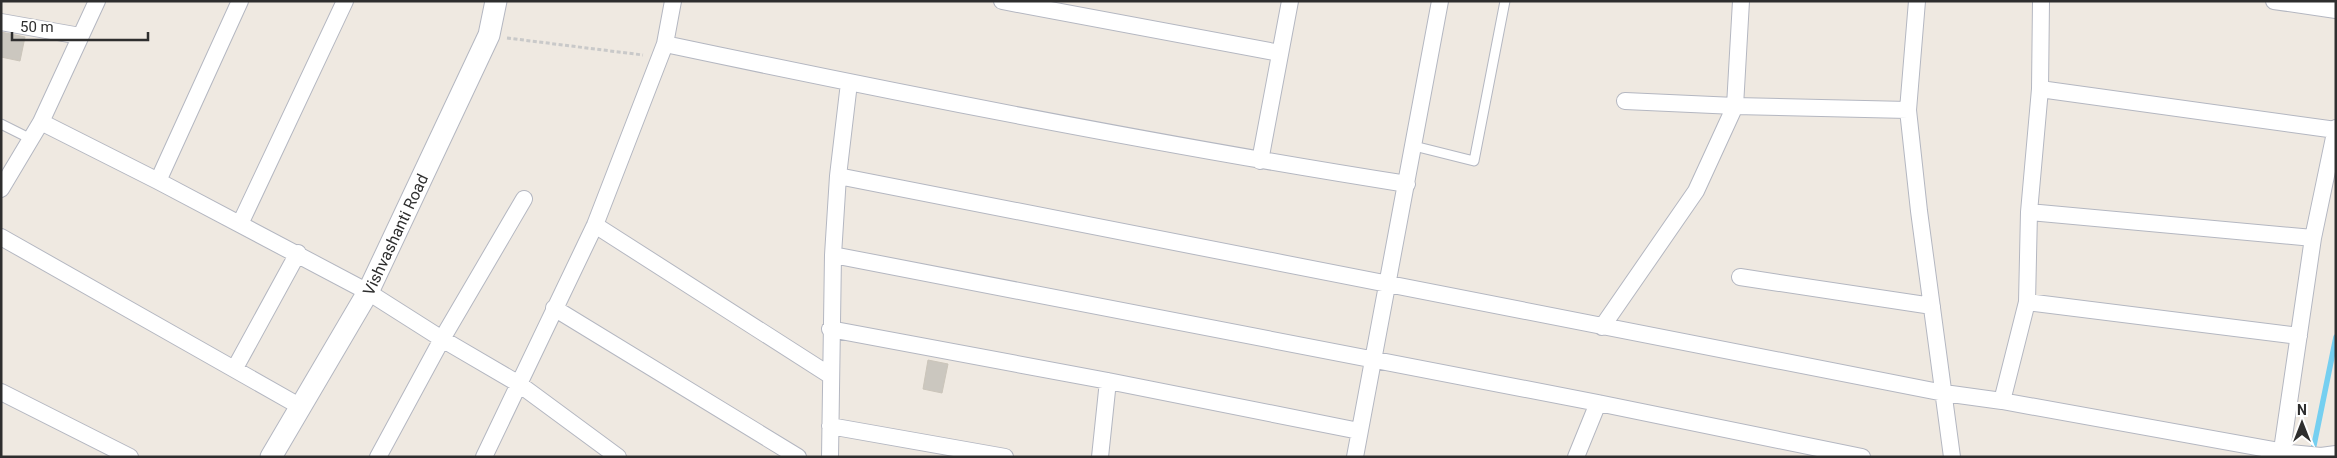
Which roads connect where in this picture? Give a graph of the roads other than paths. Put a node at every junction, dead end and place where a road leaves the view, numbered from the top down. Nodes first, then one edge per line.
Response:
1 (97, 1) edge
2 (240, 1) edge
3 (345, 1) edge
4 (496, 1) edge
5 (673, 1) edge
6 (1002, 1) edge
7 (1290, 1) edge
8 (1440, 1) edge
9 (1505, 1) edge
10 (1741, 1) edge
11 (1917, 1) edge
12 (2041, 1) edge
13 (2274, 1) edge
14 (2336, 10) edge
15 (1, 22) edge
16 (80, 36) junction
17 (662, 51) junction
18 (1280, 52) junction
19 (849, 83) junction
20 (2040, 89) junction
21 (1625, 100) dead end
22 (1736, 106) junction
23 (1908, 110) junction
24 (41, 122) junction
25 (1, 124) edge
26 (2336, 129) edge
27 (31, 139) junction
28 (1414, 146) junction
29 (1260, 161) junction
30 (838, 176) junction
31 (158, 181) junction
32 (1407, 184) junction
33 (1, 189) edge
34 (524, 199) dead end
35 (2029, 212) junction
36 (240, 224) junction
37 (595, 225) junction
38 (1, 237) edge
39 (2313, 238) junction
40 (298, 253) junction
41 (832, 255) junction
42 (1740, 277) dead end
43 (1387, 284) junction
44 (368, 292) junction
45 (2027, 302) junction
46 (1932, 306) junction
47 (554, 308) junction
48 (1602, 327) junction
49 (830, 329) junction
50 (2298, 336) junction
51 (442, 339) junction
52 (1372, 360) junction
53 (235, 368) junction
54 (831, 376) junction
55 (1108, 381) junction
56 (519, 384) junction
57 (1, 392) edge
58 (1944, 393) junction
59 (2002, 401) junction
60 (1598, 403) junction
61 (301, 407) junction
62 (830, 426) junction
63 (1359, 431) junction
64 (2332, 452) edge
65 (2285, 454) edge
66 (130, 457) edge
67 (271, 457) edge
68 (378, 457) edge
69 (484, 457) edge
70 (618, 457) edge
71 (798, 457) edge
72 (830, 457) edge
73 (1005, 457) edge
74 (1100, 457) edge
75 (1355, 457) edge
76 (1576, 457) edge
77 (1862, 457) edge
78 (1952, 457) edge

1 - 16 street
2 - 31 street
3 - 36 street
4 - 44 street, Vishvashanti Road
5 - 17 street
6 - 18 street
7 - 18 street
8 - 28 street
9 - 28 lane
10 - 22 street
11 - 23 street
12 - 20 street
13 - 14 street
15 - 16 street
16 - 24 street
17 - 19 street
17 - 37 street
18 - 29 street
19 - 29 street
19 - 30 street
20 - 26 street
20 - 35 street
21 - 22 street
22 - 23 street
22 - 48 street
23 - 46 street
24 - 27 street
24 - 31 street
25 - 27 lane
26 - 39 street
27 - 33 street
28 - 32 street
29 - 32 street
30 - 41 street
30 - 43 street
31 - 36 street
32 - 43 street
34 - 51 street
35 - 39 street
35 - 45 street
36 - 40 street
37 - 47 street
37 - 54 street
38 - 53 street
39 - 50 street
40 - 44 street
40 - 53 street
41 - 49 street
41 - 52 street
42 - 46 street
43 - 48 street
43 - 52 street
44 - 51 street
44 - 61 street, Vishvashanti Road
45 - 50 street
45 - 59 street
46 - 58 street
47 - 56 street
47 - 71 street
48 - 58 street
49 - 54 street
49 - 55 street
50 - 65 street
51 - 56 street
51 - 68 street
52 - 60 street
52 - 63 street
53 - 61 street
54 - 62 street
55 - 63 street
55 - 74 street
56 - 69 street
56 - 70 street
57 - 66 street
58 - 59 street
58 - 78 street
59 - 65 street
60 - 76 street
60 - 77 street
61 - 67 street, Vishvashanti Road
62 - 72 street
62 - 73 street
63 - 75 street
64 - 65 street

